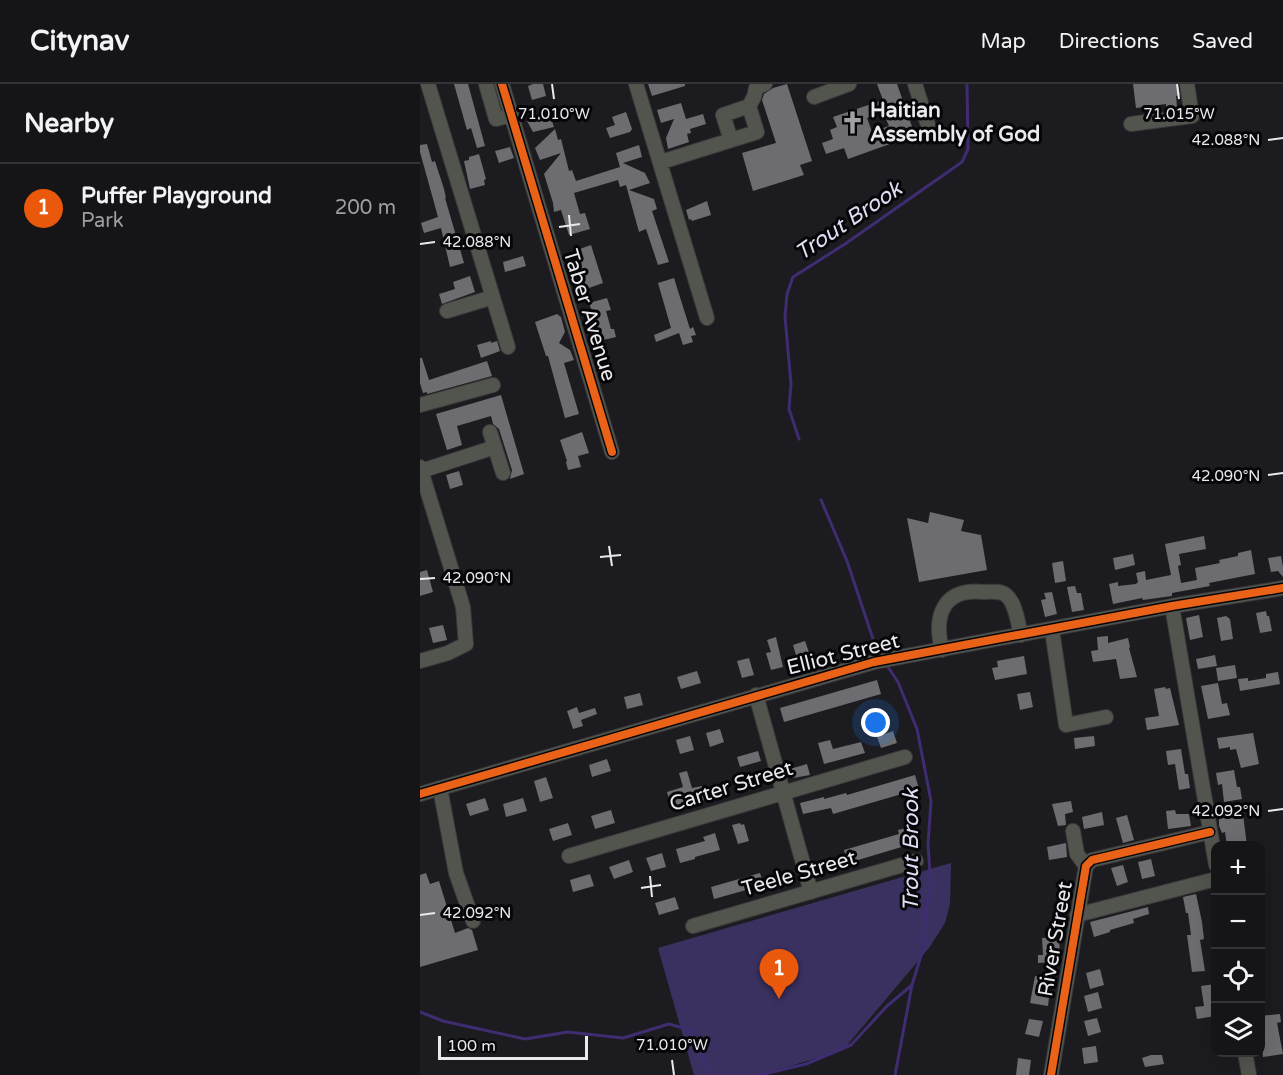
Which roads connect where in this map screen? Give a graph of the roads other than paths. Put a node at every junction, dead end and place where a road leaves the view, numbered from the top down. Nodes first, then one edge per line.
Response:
1 (428, 84) edge
2 (486, 84) edge
3 (502, 84) edge
4 (636, 84) edge
5 (765, 84) edge
6 (849, 84) edge
7 (915, 84) edge
8 (1187, 84) edge
9 (814, 97) dead end
10 (749, 106) junction
11 (511, 115) junction
12 (1131, 124) dead end
13 (931, 135) dead end
14 (731, 140) junction
15 (661, 162) junction
16 (493, 297) junction
17 (447, 311) dead end
18 (707, 318) dead end
19 (508, 347) dead end
20 (493, 385) dead end
21 (420, 405) edge
22 (490, 432) dead end
23 (495, 447) junction
24 (612, 452) dead end
25 (421, 469) edge
26 (502, 473) dead end
27 (1283, 588) edge
28 (1172, 606) junction
29 (1052, 630) junction
30 (1021, 635) junction
31 (942, 650) junction
32 (420, 661) edge
33 (756, 695) junction
34 (1106, 717) dead end
35 (905, 757) dead end
36 (440, 789) junction
37 (783, 792) junction
38 (420, 794) edge
39 (1073, 831) dead end
40 (1210, 832) junction
41 (1211, 841) edge
42 (569, 856) dead end
43 (916, 861) dead end
44 (1086, 866) junction
45 (1211, 880) edge
46 (811, 892) junction
47 (1077, 915) junction
48 (473, 921) dead end
49 (693, 926) dead end
50 (1246, 1057) edge
51 (1051, 1075) edge
52 (1249, 1075) edge

1 - 16 street
2 - 11 street
3 - 11 street, Taber Avenue
4 - 15 street
5 - 10 street
6 - 9 street
7 - 13 street
8 - 12 street
10 - 14 street
10 - 14 street
11 - 24 street, Taber Avenue
14 - 15 street
15 - 18 street
16 - 17 street
16 - 19 street
20 - 21 street
22 - 23 street
23 - 25 street
23 - 26 street
25 - 32 street
27 - 28 street, Elliot Street
28 - 29 street, Elliot Street
28 - 40 street
29 - 30 street, Elliot Street
29 - 34 street
30 - 31 street, Elliot Street
30 - 31 street
31 - 33 street, Elliot Street
33 - 36 street, Elliot Street
33 - 37 street
35 - 37 street, Carter Street
36 - 38 street, Elliot Street
36 - 48 street
37 - 42 street, Carter Street
37 - 46 street
39 - 44 street
40 - 41 street
40 - 44 street, River Street
43 - 46 street, Teele Street
44 - 47 street, River Street
45 - 47 street
46 - 49 street, Teele Street
47 - 51 street, River Street
50 - 52 street

